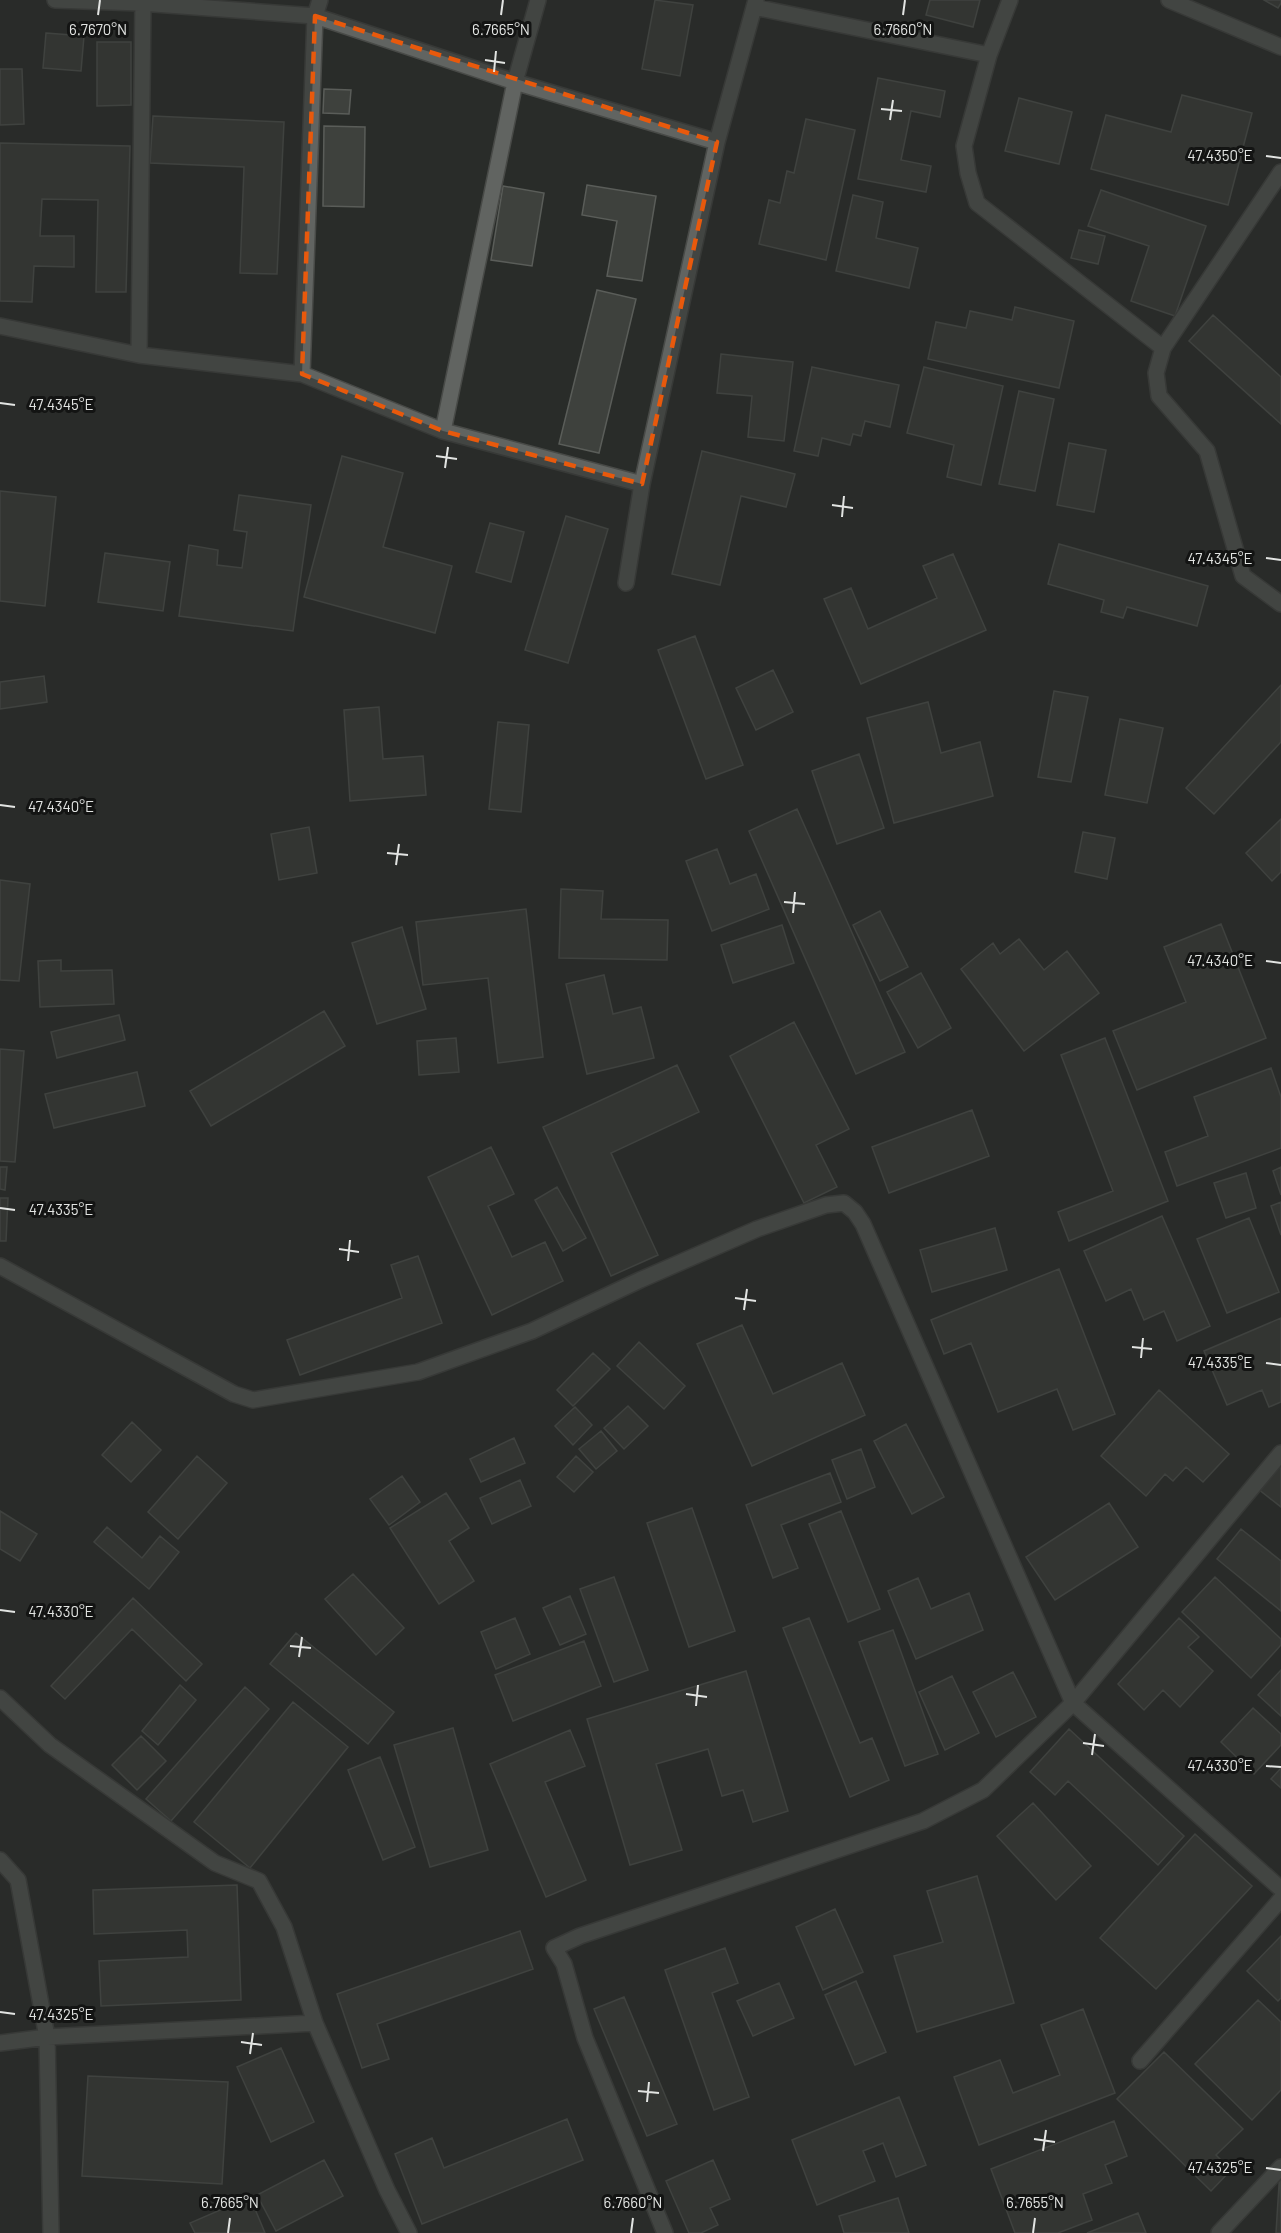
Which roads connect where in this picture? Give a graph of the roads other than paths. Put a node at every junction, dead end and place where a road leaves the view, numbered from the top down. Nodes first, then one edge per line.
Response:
1 (55, 0) edge
2 (320, 0) edge
3 (537, 0) edge
4 (1010, 0) edge
5 (1169, 0) edge
6 (142, 2) edge
7 (755, 4) edge
8 (315, 16) junction
9 (1281, 47) edge
10 (989, 55) junction
11 (515, 82) junction
12 (717, 142) junction
13 (1281, 172) edge
14 (0, 326) edge
15 (1163, 348) junction
16 (139, 355) junction
17 (302, 374) junction
18 (443, 431) junction
19 (642, 484) junction
20 (626, 583) dead end
21 (1281, 604) edge
22 (0, 1266) edge
23 (1281, 1453) edge
24 (0, 1698) edge
25 (1073, 1703) junction
26 (0, 1860) edge
27 (1281, 1889) edge
28 (1281, 1899) edge
29 (315, 2023) junction
30 (47, 2037) junction
31 (0, 2043) edge
32 (1140, 2061) dead end
33 (1281, 2166) edge
34 (51, 2233) edge
35 (409, 2233) edge
36 (665, 2233) edge
37 (1219, 2233) edge

1 - 6 street
2 - 8 street
3 - 11 street
4 - 10 street
5 - 9 street
6 - 8 street
6 - 16 street
7 - 10 street
7 - 12 street
8 - 11 street
8 - 17 street
10 - 15 street
11 - 12 street
11 - 18 street
12 - 19 street
13 - 15 street
14 - 16 street
15 - 21 street
16 - 17 street
17 - 18 street
18 - 19 street
19 - 20 street
22 - 25 street
23 - 25 street
24 - 29 street
25 - 27 street
25 - 36 street
26 - 30 street
28 - 32 street
29 - 30 street
29 - 35 street
30 - 31 street
30 - 34 street
33 - 37 street

